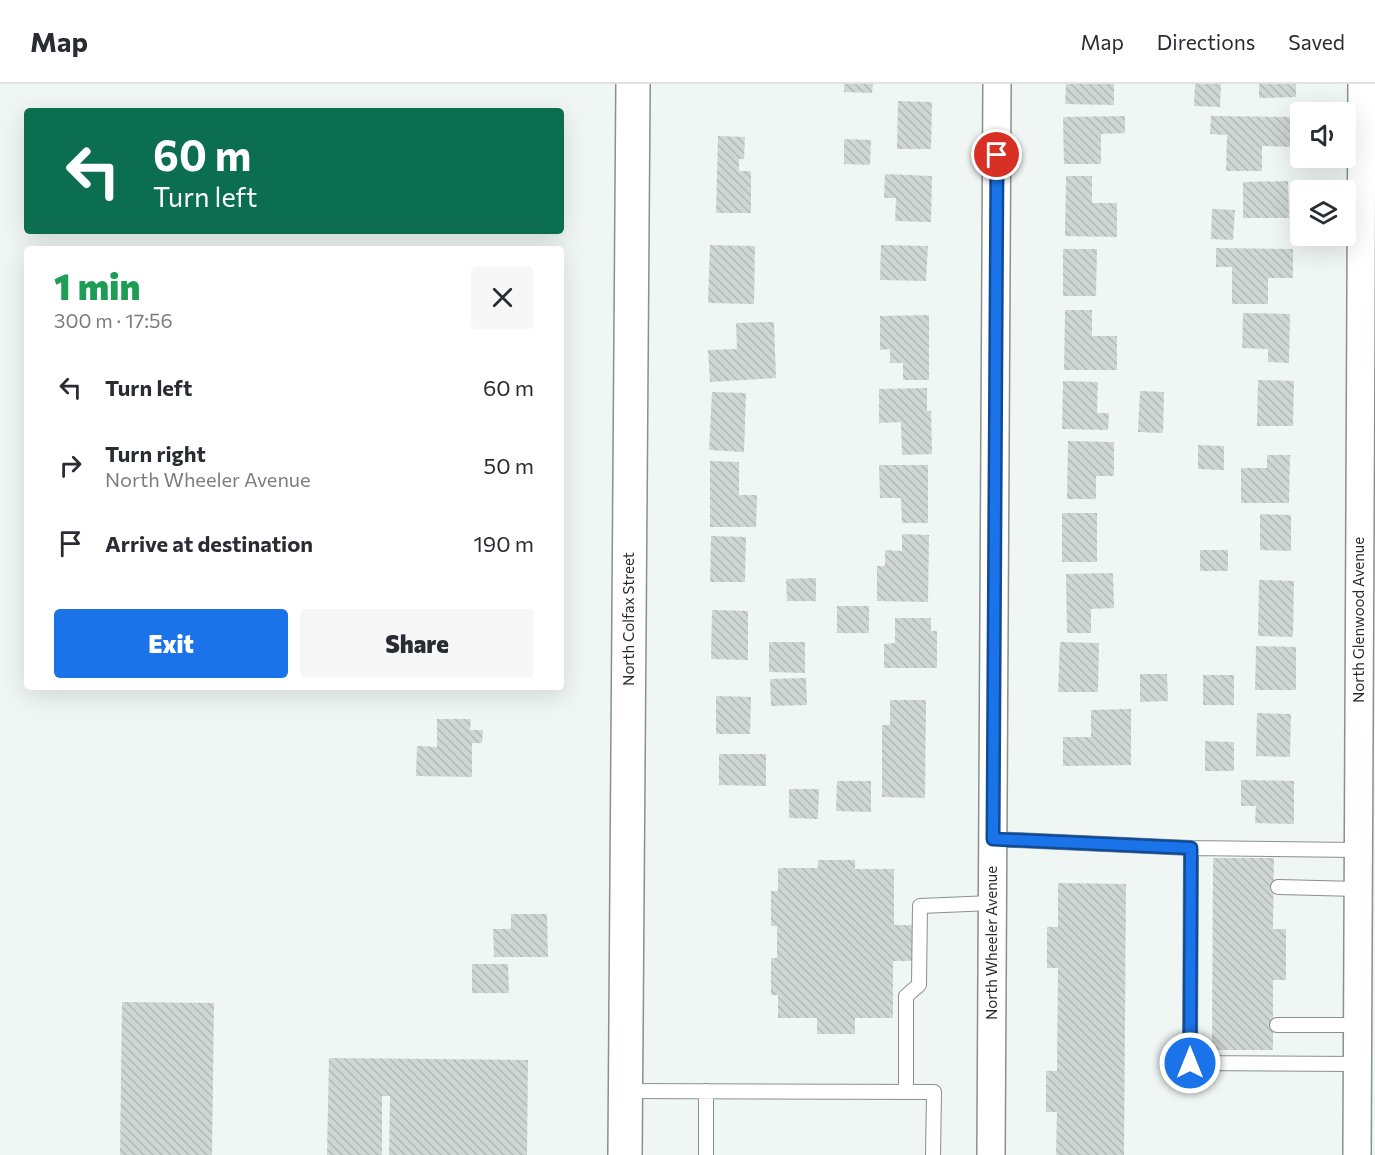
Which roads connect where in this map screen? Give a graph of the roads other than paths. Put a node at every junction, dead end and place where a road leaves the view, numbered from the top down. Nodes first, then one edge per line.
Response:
1 (633, 84) edge
2 (997, 84) edge
3 (1362, 84) edge
4 (993, 839) junction
5 (1191, 848) junction
6 (1358, 850) junction
7 (1278, 887) dead end
8 (1364, 896) edge
9 (992, 903) junction
10 (1277, 1025) dead end
11 (1357, 1025) junction
12 (1357, 1064) junction
13 (625, 1091) junction
14 (706, 1091) junction
15 (906, 1091) junction
16 (625, 1155) edge
17 (706, 1155) edge
18 (933, 1155) edge
19 (991, 1155) edge
20 (1357, 1155) edge

1 - 13 street, North Colfax Street
2 - 4 street, North Wheeler Avenue
3 - 6 street, North Glenwood Avenue
4 - 5 lane
4 - 9 street, North Wheeler Avenue
5 - 6 lane
5 - 12 lane
6 - 8 street, North Glenwood Avenue
7 - 8 lane
8 - 11 street, North Glenwood Avenue
9 - 15 lane
9 - 19 street, North Wheeler Avenue
10 - 11 lane
11 - 12 street, North Glenwood Avenue
12 - 20 street, North Glenwood Avenue
13 - 14 lane
13 - 16 street, North Colfax Street
14 - 15 lane
14 - 17 lane
15 - 18 lane

